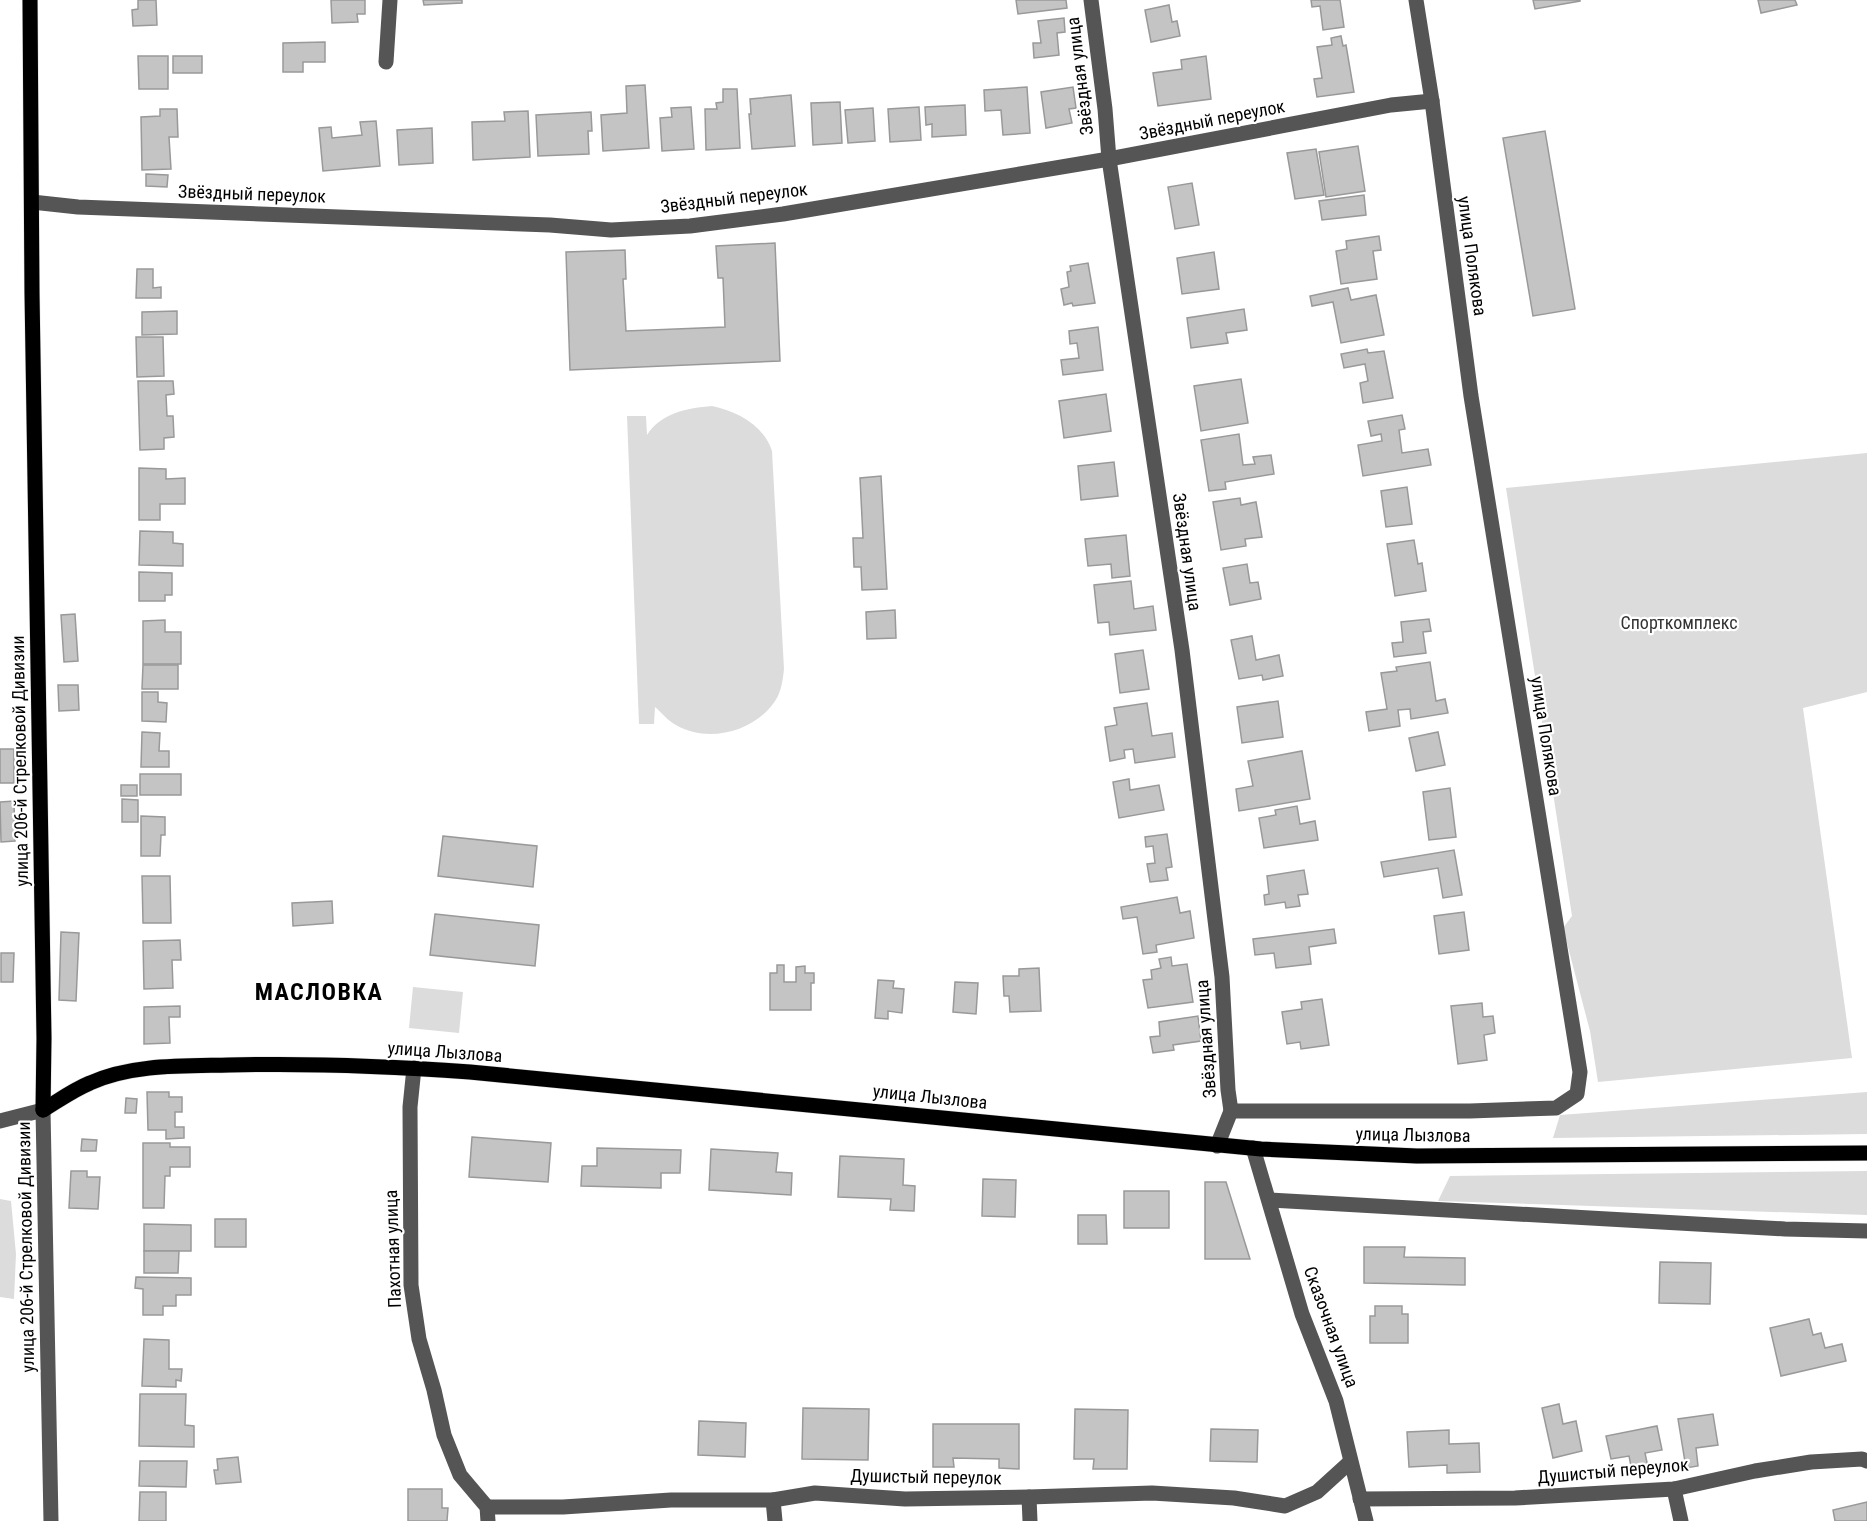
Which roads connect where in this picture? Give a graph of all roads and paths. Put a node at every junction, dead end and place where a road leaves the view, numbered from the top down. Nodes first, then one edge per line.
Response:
1 (30, 0) edge
2 (390, 0) edge
3 (1091, 0) edge
4 (1416, 0) edge
5 (386, 62) dead end
6 (1432, 101) junction
7 (1109, 159) junction
8 (32, 202) junction
9 (414, 1068) junction
10 (43, 1110) junction
11 (1231, 1111) junction
12 (0, 1121) edge
13 (1217, 1146) junction
14 (1253, 1148) junction
15 (1867, 1153) edge
16 (1269, 1200) junction
17 (1867, 1231) edge
18 (1867, 1461) edge
19 (1350, 1462) junction
20 (1674, 1489) junction
21 (1029, 1497) junction
22 (1360, 1499) junction
23 (773, 1500) junction
24 (1285, 1506) junction
25 (487, 1514) edge
26 (51, 1521) edge
27 (775, 1521) edge
28 (1029, 1521) edge
29 (1278, 1521) edge
30 (1366, 1521) edge
31 (1681, 1521) edge

1 - 8 main road, улица 206-й Стрелковой Дивизии
2 - 5 street
3 - 7 street, Звёздная улица
4 - 6 street, улица Полякова
6 - 7 street, Звёздный переулок
6 - 11 street, улица Полякова
7 - 8 street, Звёздный переулок
7 - 11 street, Звёздная улица
8 - 10 main road, улица 206-й Стрелковой Дивизии
9 - 10 main road, улица Лызлова
9 - 13 main road, улица Лызлова
9 - 25 street, Пахотная улица
10 - 12 street, улица Лызлова
10 - 26 street, улица 206-й Стрелковой Дивизии
11 - 13 street
13 - 14 main road, улица Лызлова
14 - 15 main road, улица Лызлова
14 - 16 street, Сказочная улица
16 - 17 street
16 - 19 street, Сказочная улица
18 - 20 street, Душистый переулок
19 - 22 street, Сказочная улица
19 - 24 street
20 - 22 street, Душистый переулок
20 - 31 street
21 - 23 street, Душистый переулок
21 - 24 street, Душистый переулок
21 - 28 street
22 - 30 street, Сказочная улица
23 - 25 street, Душистый переулок
23 - 27 street
24 - 29 street

